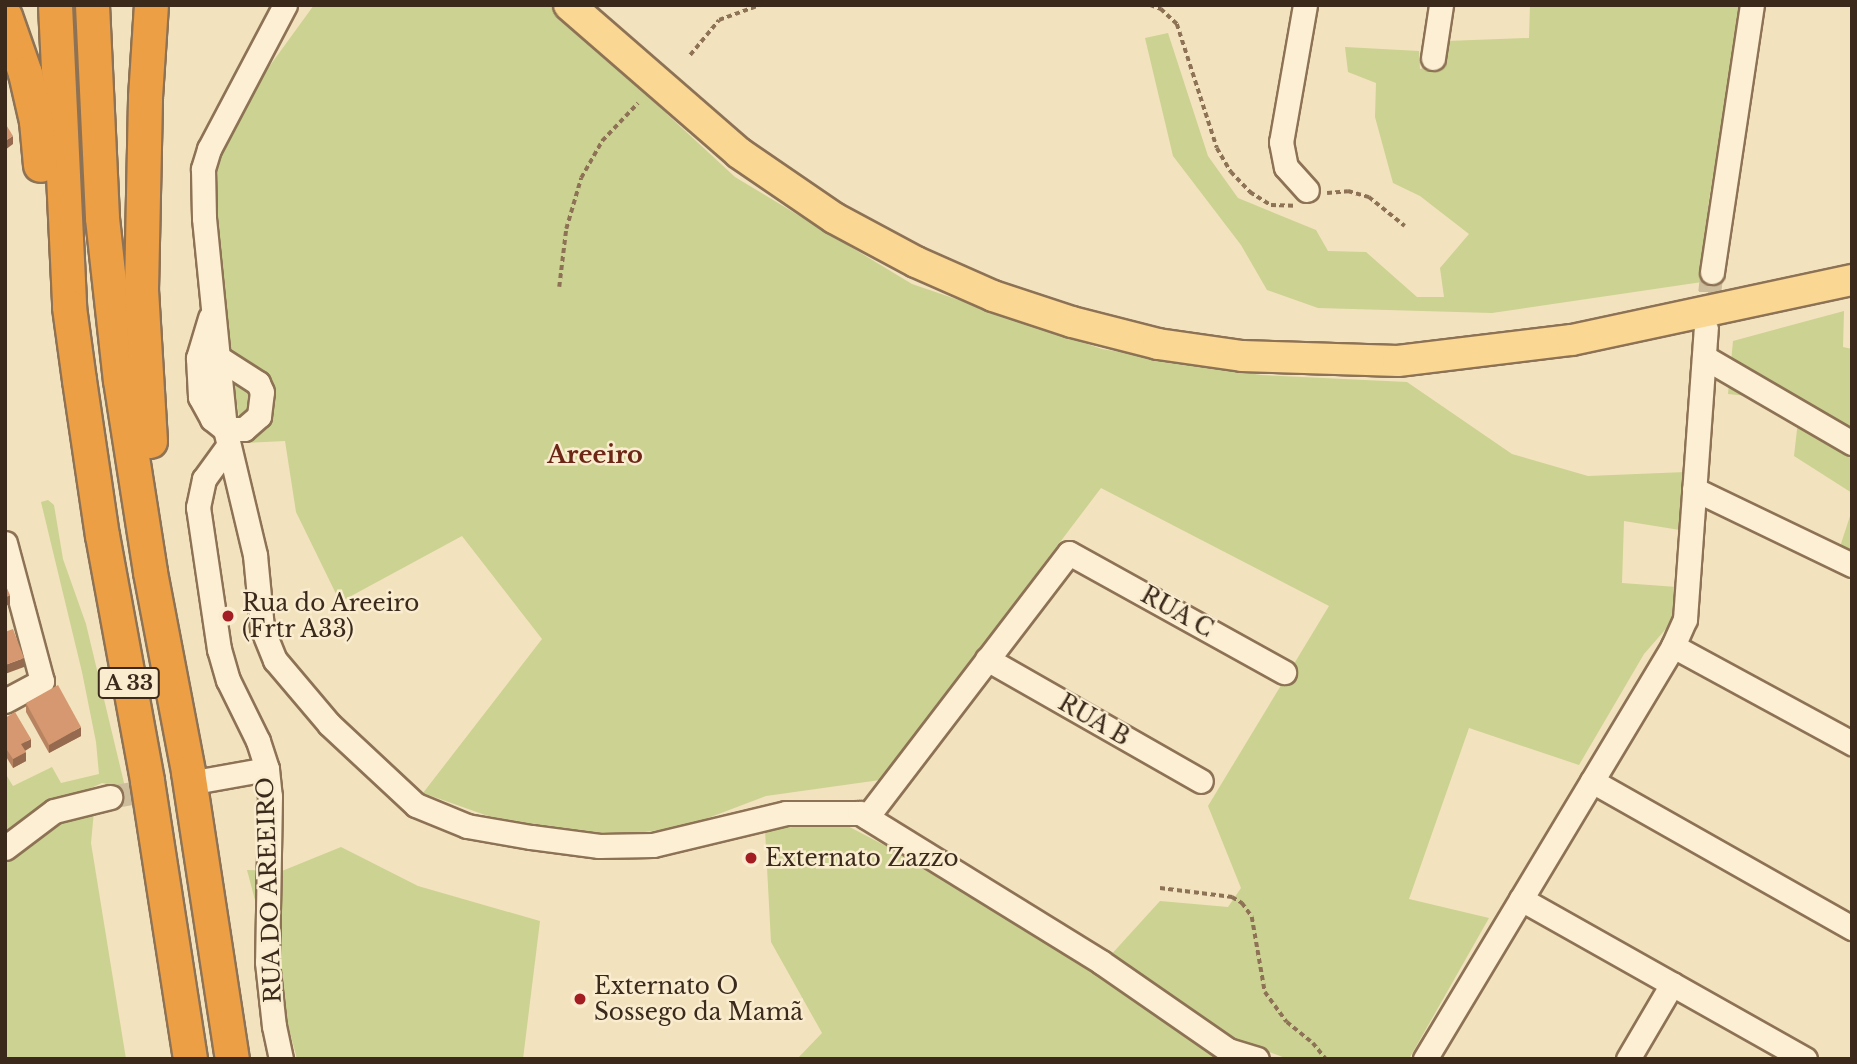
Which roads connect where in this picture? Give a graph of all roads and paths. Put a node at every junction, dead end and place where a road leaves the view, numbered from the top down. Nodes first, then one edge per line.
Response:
1 (55, 5) edge
2 (92, 5) edge
3 (151, 5) edge
4 (285, 5) edge
5 (569, 5) edge
6 (586, 5) edge
7 (760, 5) edge
8 (1305, 5) edge
9 (1441, 5) edge
10 (1752, 5) edge
11 (5, 16) edge
12 (690, 55) dead end
13 (1433, 58) dead end
14 (638, 103) dead end
15 (1307, 190) dead end
16 (1852, 268) edge
17 (1712, 272) tunnel mouth
18 (1852, 280) edge
19 (559, 286) dead end
20 (214, 305) junction
21 (69, 307) junction
22 (1706, 329) tunnel mouth
23 (1704, 357) junction
24 (219, 358) junction
25 (227, 438) junction
26 (1852, 443) edge
27 (1694, 489) junction
28 (5, 543) edge
29 (1852, 565) edge
30 (14, 616) edge
31 (1674, 646) junction
32 (987, 659) junction
33 (1284, 672) dead end
34 (175, 691) junction
35 (5, 702) edge
36 (1849, 736) edge
37 (267, 769) junction
38 (200, 781) tunnel mouth
39 (1592, 781) junction
40 (1201, 782) dead end
41 (110, 797) tunnel mouth
42 (867, 817) junction
43 (5, 848) edge
44 (1160, 888) dead end
45 (1521, 899) junction
46 (1852, 928) edge
47 (1672, 984) junction
48 (190, 1059) edge
49 (232, 1059) edge
50 (281, 1059) edge
51 (1257, 1059) edge
52 (1325, 1059) edge
53 (1425, 1059) edge
54 (1628, 1059) edge
55 (1805, 1059) edge

1 - 21 highway, A 33
2 - 34 highway, A 33
3 - 34 highway
4 - 20 street
5 - 18 main road
6 - 16 main road
7 - 12 path
8 - 15 street
9 - 13 street
10 - 17 street
11 - 21 highway
14 - 19 path
20 - 24 street
20 - 25 street
21 - 48 highway, A 33
22 - 23 street
23 - 26 street
23 - 27 street
24 - 25 street
24 - 25 street
25 - 37 street, RUA DO AREEIRO
25 - 42 street
27 - 29 street
27 - 31 street
28 - 30 street
30 - 35 street
31 - 36 street
31 - 39 street
32 - 33 street, RUA C
32 - 40 street, RUA B
32 - 42 street
34 - 49 highway, A 33
37 - 38 street
37 - 50 street, RUA DO AREEIRO
39 - 45 street
39 - 46 street
41 - 43 street
42 - 51 street
44 - 52 path
45 - 47 street
45 - 53 street
47 - 54 street
47 - 55 street

